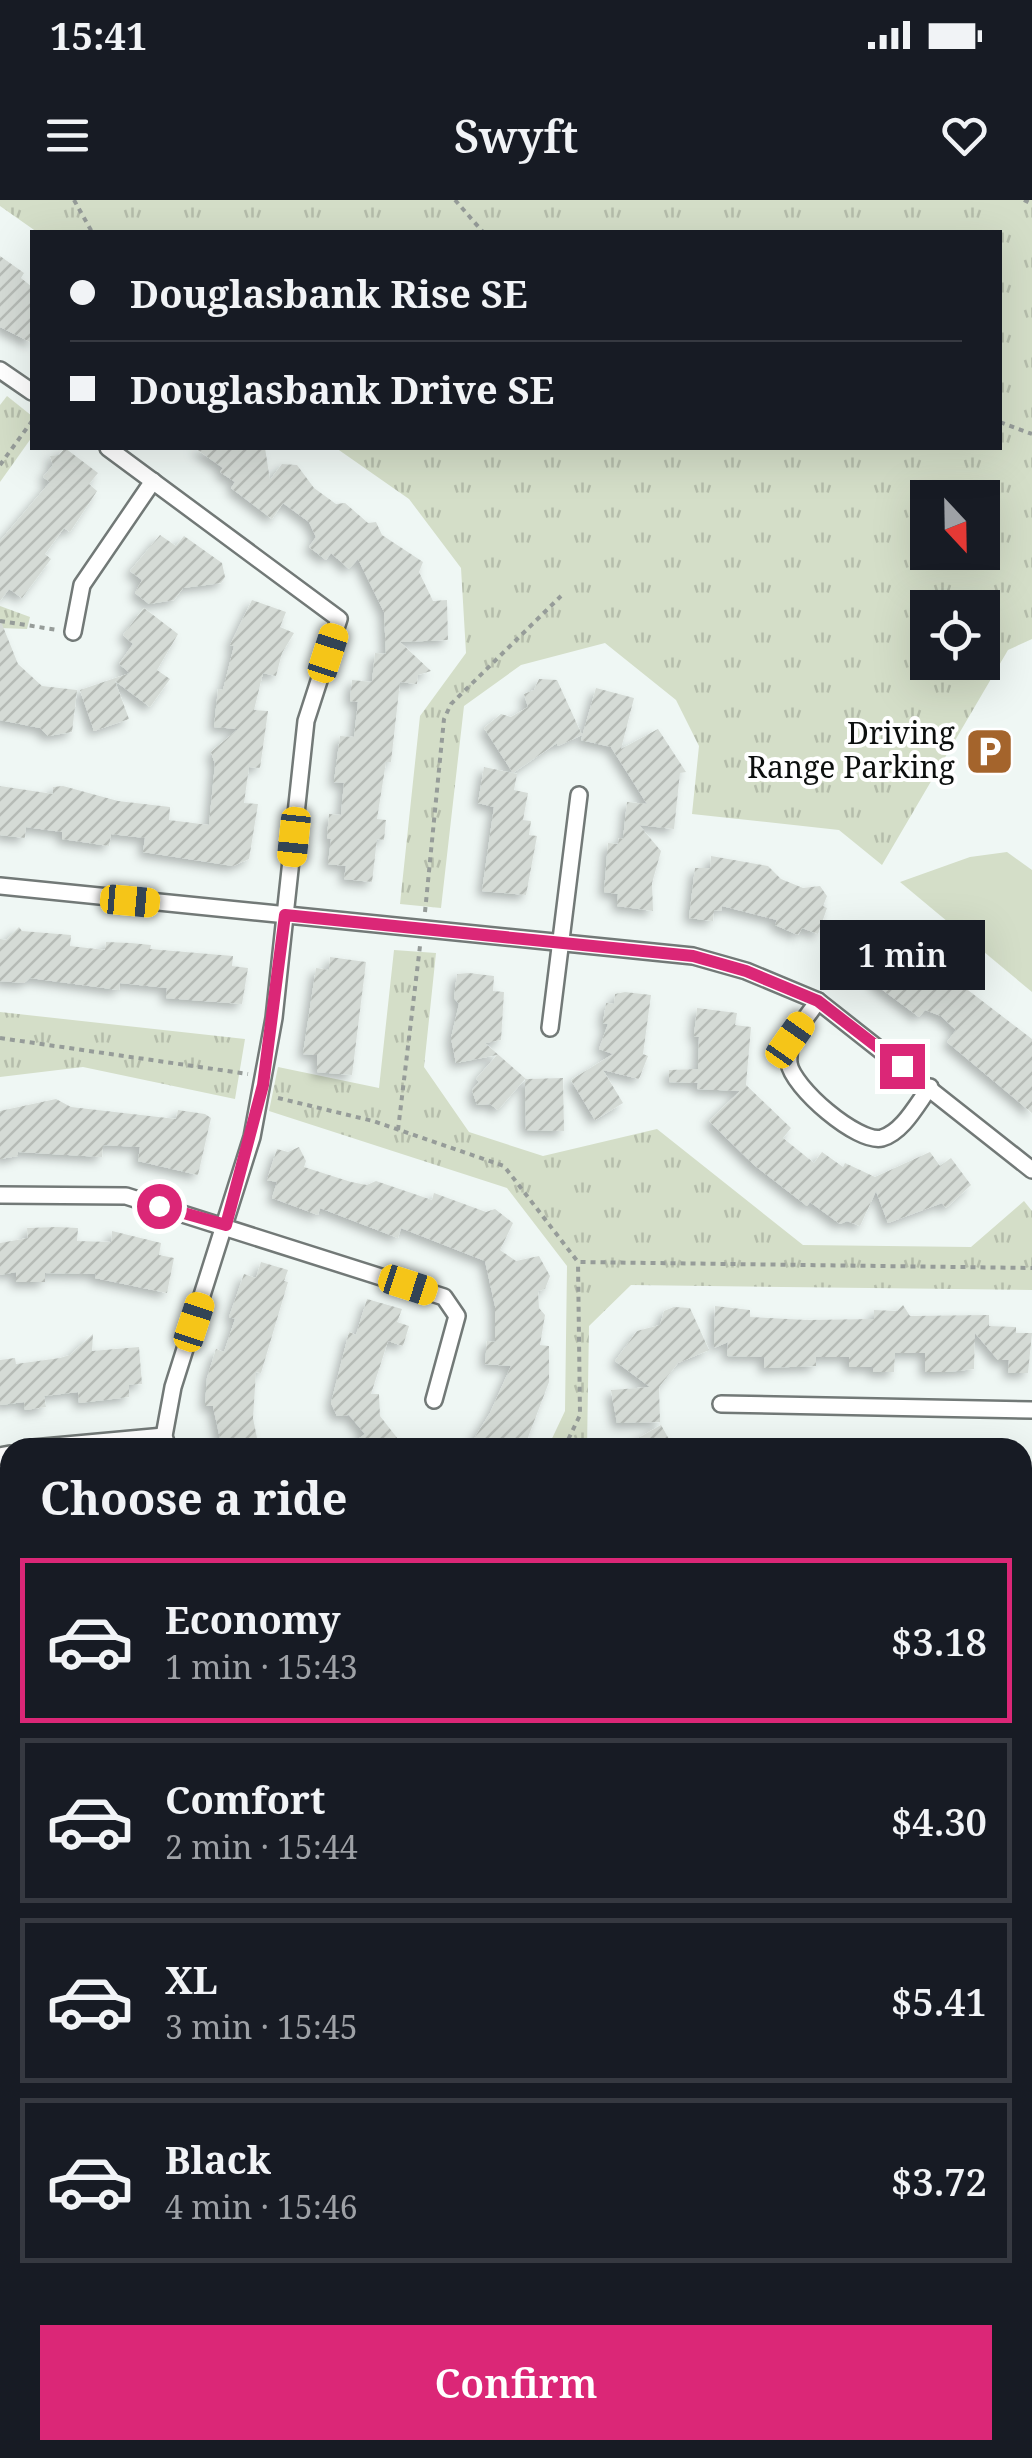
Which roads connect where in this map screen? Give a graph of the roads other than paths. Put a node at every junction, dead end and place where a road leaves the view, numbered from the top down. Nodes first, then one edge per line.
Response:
1 (0, 370) edge
2 (30, 391) edge
3 (111, 450) edge
4 (153, 481) junction
5 (73, 632) road end
6 (579, 795) dead end
7 (0, 886) edge
8 (285, 915) junction
9 (559, 942) junction
10 (818, 1001) junction
11 (550, 1028) dead end
12 (930, 1087) junction
13 (1032, 1170) edge
14 (0, 1196) edge
15 (226, 1225) junction
16 (434, 1400) dead end
17 (721, 1404) dead end
18 (1032, 1410) edge
19 (167, 1438) edge

1 - 2 street
3 - 4 street
4 - 5 street
4 - 8 street
6 - 9 street
7 - 8 street
8 - 9 street
8 - 15 street
9 - 10 street
9 - 11 street
10 - 12 street
10 - 12 street
12 - 13 street
14 - 15 street
15 - 16 street
15 - 19 street
17 - 18 street

